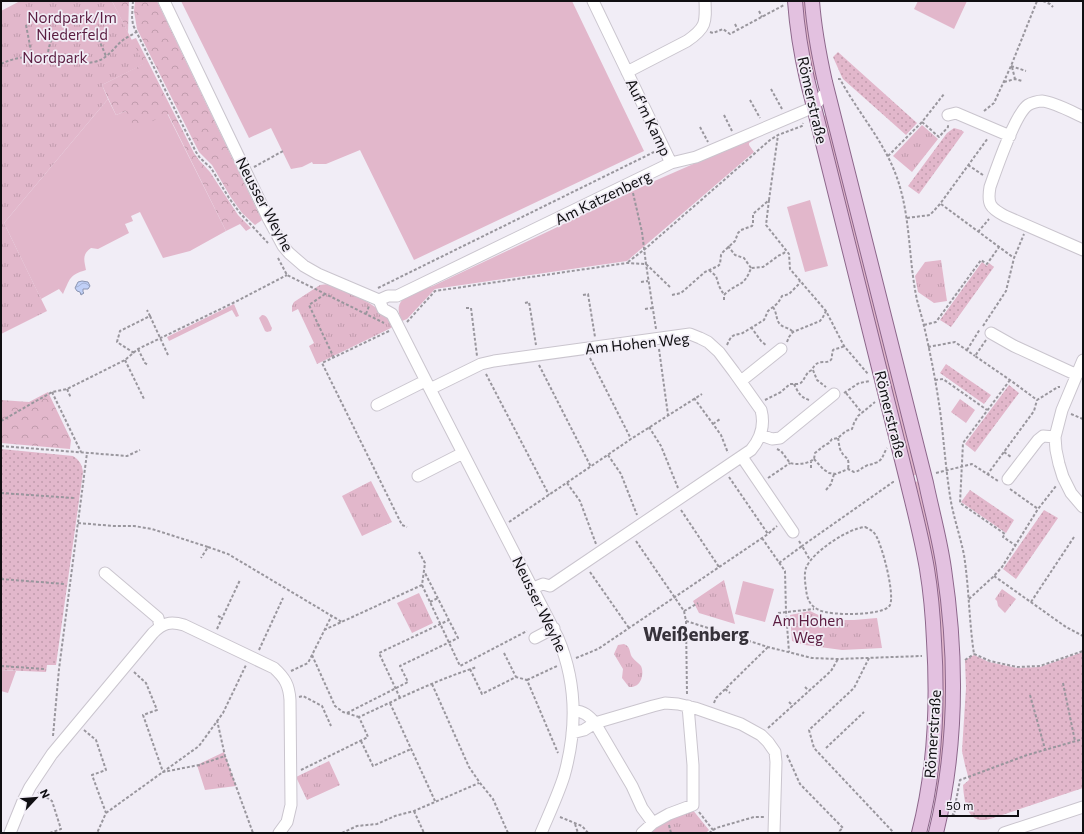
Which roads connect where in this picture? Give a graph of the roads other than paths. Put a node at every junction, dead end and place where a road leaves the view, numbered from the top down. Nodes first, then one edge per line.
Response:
1 (164, 1) edge
2 (592, 1) edge
3 (705, 1) edge
4 (812, 1) edge
5 (789, 2) edge
6 (627, 72) junction
7 (827, 90) junction
8 (808, 113) junction
9 (834, 115) junction
10 (948, 115) road end
11 (1083, 117) edge
12 (1010, 136) junction
13 (671, 163) junction
14 (1083, 250) edge
15 (397, 296) junction
16 (376, 299) junction
17 (392, 314) junction
18 (990, 333) road end
19 (781, 349) road end
20 (1083, 360) edge
21 (1077, 374) junction
22 (741, 381) junction
23 (427, 385) junction
24 (831, 391) road end
25 (377, 405) dead end
26 (761, 435) junction
27 (1055, 437) junction
28 (463, 453) junction
29 (742, 457) junction
30 (418, 476) dead end
31 (1005, 483) road end
32 (1083, 508) edge
33 (793, 532) road end
34 (105, 573) dead end
35 (550, 586) junction
36 (533, 588) junction
37 (540, 602) junction
38 (160, 626) junction
39 (554, 628) junction
40 (532, 634) road end
41 (688, 706) junction
42 (574, 711) junction
43 (595, 723) junction
44 (572, 733) junction
45 (1083, 807) edge
46 (653, 823) junction
47 (10, 833) edge
48 (279, 833) edge
49 (541, 833) edge
50 (642, 833) edge
51 (774, 833) edge
52 (919, 833) edge
53 (936, 833) edge
54 (1004, 833) edge

1 - 16 street, Neusser Weyhe
2 - 6 street, Auf'm Kamp
3 - 6 street, Auf'm Kamp
4 - 7 main road, Römerstraße
5 - 8 main road, Römerstraße
6 - 13 street, Auf'm Kamp
7 - 8 street
7 - 9 main road, Römerstraße
8 - 9 street
8 - 13 street, Am Katzenberg
8 - 52 main road, Römerstraße
9 - 53 main road, Römerstraße
10 - 12 street
11 - 12 street
12 - 14 street
13 - 15 street, Am Katzenberg
15 - 16 street, Am Katzenberg
15 - 17 street
16 - 17 street, Neusser Weyhe
17 - 23 street, Neusser Weyhe
18 - 21 street
19 - 22 street
20 - 21 street
21 - 27 street
22 - 23 street, Am Hohen Weg
22 - 26 street, Am Hohen Weg
23 - 25 street
23 - 28 street, Neusser Weyhe
24 - 26 street
26 - 29 street
27 - 31 street
27 - 32 street
28 - 30 street
28 - 36 street, Neusser Weyhe
29 - 33 street
29 - 35 street
34 - 38 street
35 - 36 street
35 - 37 street
36 - 37 street, Neusser Weyhe
37 - 39 street, Neusser Weyhe
38 - 47 street
38 - 48 street
39 - 40 street
39 - 42 street, Neusser Weyhe
41 - 43 street
41 - 46 street
41 - 51 street
42 - 43 street
42 - 44 street, Neusser Weyhe
43 - 44 street
43 - 46 street
44 - 49 street, Neusser Weyhe
45 - 54 street
46 - 50 street

